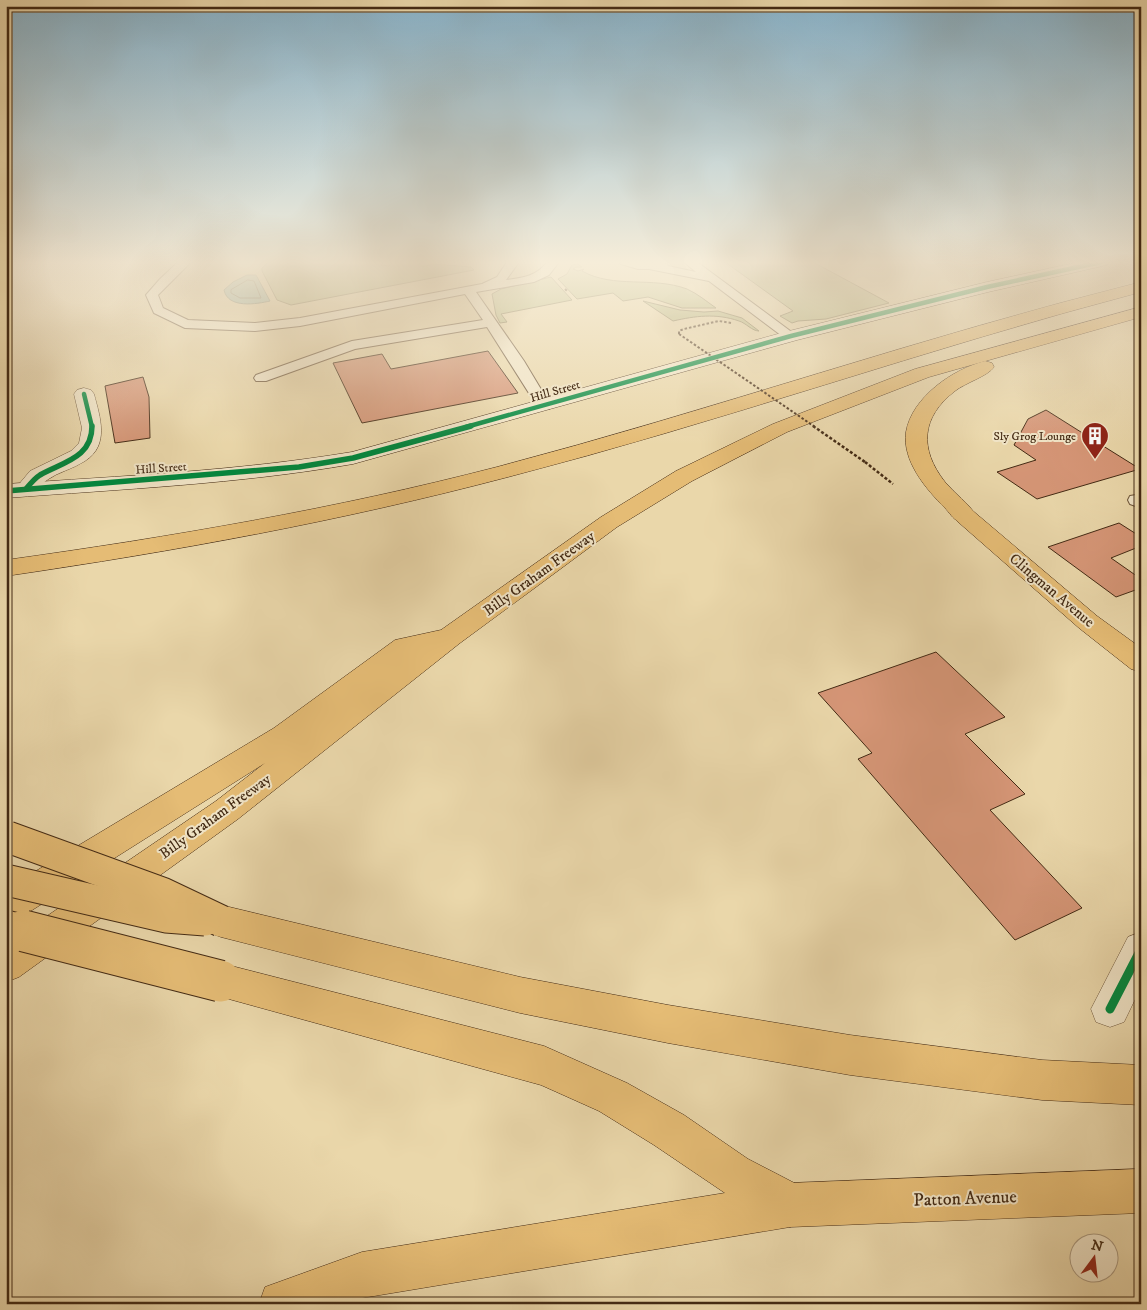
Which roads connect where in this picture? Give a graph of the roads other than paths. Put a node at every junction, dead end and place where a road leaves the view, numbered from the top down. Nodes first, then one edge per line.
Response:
1 (183, 323) edge
2 (290, 323) edge
3 (491, 323) joint
4 (774, 323) edge
5 (842, 323) edge
6 (1005, 323) edge
7 (1098, 323) edge
8 (1087, 326) junction
9 (791, 336) junction
10 (262, 378) dead end
11 (84, 394) dead end
12 (544, 406) junction
13 (16, 490) edge
14 (6, 568) edge
15 (450, 637) junction
16 (1141, 662) edge
17 (7, 837) edge
18 (6, 880) edge
19 (6, 908) edge
20 (222, 921) junction
21 (6, 926) edge
22 (1141, 949) edge
23 (6, 965) edge
24 (1110, 1009) dead end
25 (1141, 1085) edge
26 (1141, 1191) edge
27 (790, 1205) junction
28 (282, 1304) edge

1 - 2 lane
3 - 10 lane
3 - 12 lane
4 - 9 lane
5 - 9 street, Hill Street
6 - 14 main road
7 - 8 main road, Billy Graham Freeway
8 - 15 main road, Billy Graham Freeway
8 - 16 main road, Clingman Avenue
9 - 12 street, Hill Street
11 - 13 street
12 - 13 street, Hill Street
15 - 19 main road
15 - 23 main road, Billy Graham Freeway
17 - 20 main road, bridge
18 - 20 main road, bridge
20 - 25 main road
21 - 27 main road, bridge
22 - 24 street
26 - 27 main road, Patton Avenue
27 - 28 main road, Patton Avenue

